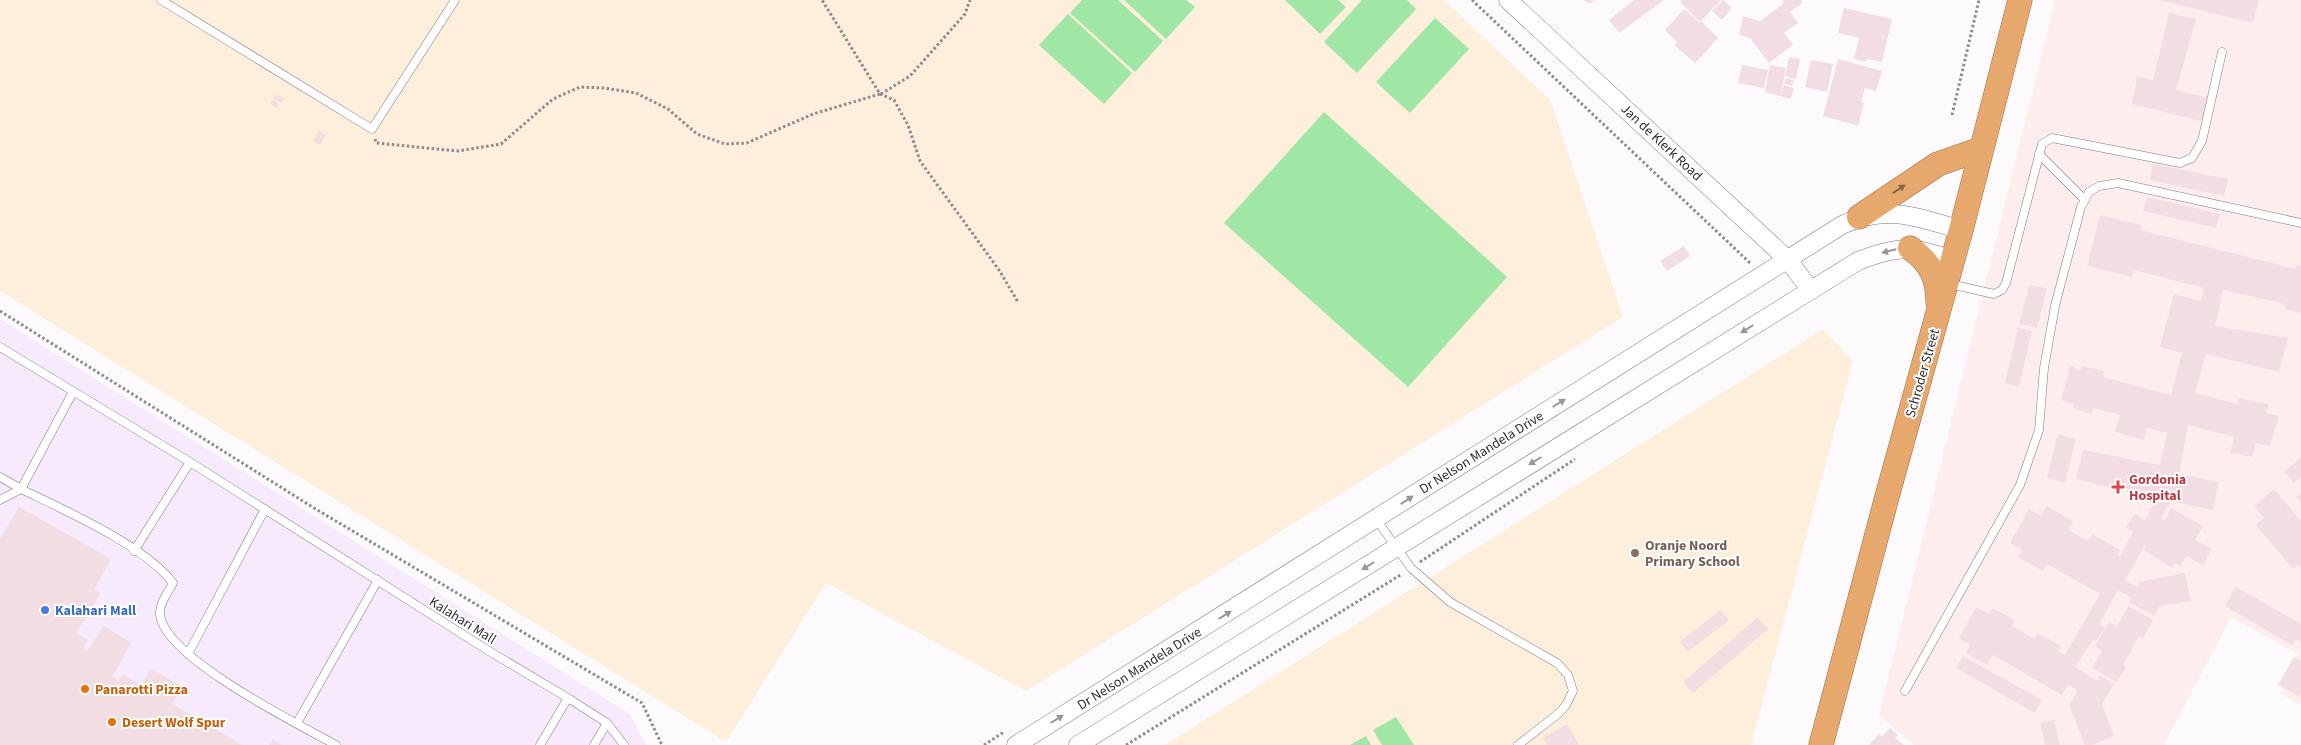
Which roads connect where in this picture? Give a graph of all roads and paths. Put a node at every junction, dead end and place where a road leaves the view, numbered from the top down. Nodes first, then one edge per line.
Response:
1 (161, 0) edge
2 (455, 0) edge
3 (822, 0) edge
4 (970, 0) edge
5 (1472, 0) edge
6 (1508, 0) edge
7 (1978, 0) edge
8 (2020, 0) edge
9 (2222, 52) dead end
10 (880, 94) junction
11 (1952, 114) dead end
12 (372, 129) junction
13 (1981, 149) junction
14 (2039, 154) junction
15 (2085, 200) junction
16 (1859, 217) junction
17 (2301, 223) edge
18 (1961, 230) junction
19 (1910, 248) junction
20 (1788, 259) junction
21 (1953, 260) junction
22 (1741, 268) dead end
23 (1947, 284) junction
24 (1810, 289) junction
25 (1018, 302) dead end
26 (0, 311) edge
27 (1938, 318) junction
28 (0, 347) edge
29 (73, 392) junction
30 (1576, 458) dead end
31 (190, 462) junction
32 (0, 477) edge
33 (21, 489) junction
34 (0, 500) edge
35 (265, 509) junction
36 (1376, 519) junction
37 (1397, 548) junction
38 (134, 550) junction
39 (1410, 568) junction
40 (378, 580) junction
41 (188, 654) junction
42 (1906, 691) dead end
43 (568, 698) junction
44 (298, 723) junction
45 (607, 723) junction
46 (1012, 737) edge
47 (336, 745) edge
48 (540, 745) edge
49 (594, 745) edge
50 (624, 745) edge
51 (662, 745) edge
52 (984, 745) edge
53 (1078, 745) edge
54 (1126, 745) edge
55 (1518, 745) edge
56 (1821, 745) edge

1 - 12 lane
2 - 12 lane
3 - 10 path
4 - 10 path
5 - 22 path
6 - 20 street, Jan de Klerk Road
7 - 11 path
8 - 13 highway, Schroder Street
9 - 14 lane
10 - 12 path
10 - 25 path
16 -> 13 highway
13 - 18 highway, Schroder Street
14 - 15 lane
14 - 23 lane
15 - 17 lane
15 - 42 lane
16 - 18 street, Dr Nelson Mandela Drive
16 - 20 street, Dr Nelson Mandela Drive
18 - 21 highway, Schroder Street
19 - 21 street
19 -> 24 street
19 - 27 highway
20 - 24 street, Jan de Klerk Road
36 -> 20 street, Dr Nelson Mandela Drive
21 - 23 highway, Schroder Street
23 - 27 highway, Schroder Street
24 -> 37 street
26 - 51 path
27 - 56 highway, Schroder Street
28 - 29 lane, Kalahari Mall
29 - 31 lane, Kalahari Mall
29 - 33 lane
30 - 39 path
31 - 35 lane, Kalahari Mall
31 - 38 lane
32 - 33 lane
33 - 34 lane
33 - 38 lane
35 - 40 lane, Kalahari Mall
35 - 41 lane
36 - 37 lane
46 -> 36 street, Dr Nelson Mandela Drive
37 - 39 lane
37 -> 53 street
38 - 41 lane
39 - 54 path
39 - 55 lane
40 - 43 lane, Kalahari Mall
40 - 44 lane
41 - 44 lane
43 - 45 lane, Kalahari Mall
43 - 48 lane
44 - 47 lane
45 - 49 lane
45 - 50 lane, Kalahari Mall
46 - 52 path

